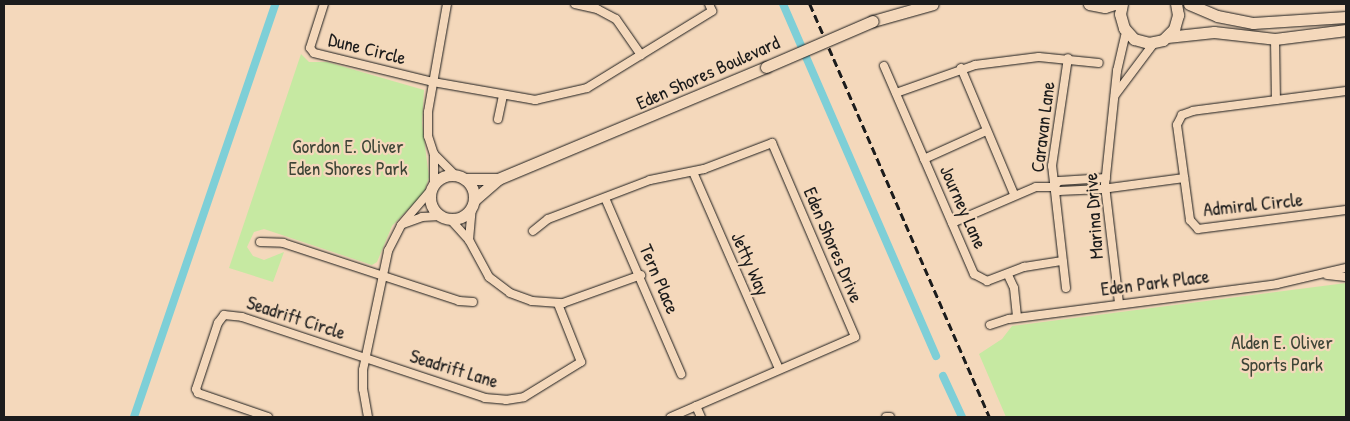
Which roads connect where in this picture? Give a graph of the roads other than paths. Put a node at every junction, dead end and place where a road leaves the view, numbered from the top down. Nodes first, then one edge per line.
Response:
1 (324, 4) edge
2 (447, 4) edge
3 (575, 4) edge
4 (708, 4) edge
5 (933, 4) edge
6 (1089, 4) edge
7 (1122, 4) edge
8 (1176, 4) edge
9 (1189, 4) edge
10 (1110, 5) edge
11 (1346, 16) edge
12 (1274, 24) junction
13 (1124, 28) junction
14 (1346, 30) edge
15 (1167, 37) junction
16 (1275, 38) junction
17 (1154, 43) junction
18 (641, 55) junction
19 (1068, 58) junction
20 (1099, 63) dead end
21 (884, 66) dead end
22 (961, 68) junction
23 (433, 82) junction
24 (1346, 91) edge
25 (896, 93) junction
26 (503, 96) junction
27 (1114, 96) junction
28 (1276, 100) junction
29 (498, 118) dead end
30 (986, 131) junction
31 (434, 154) junction
32 (924, 159) junction
33 (693, 172) junction
34 (460, 177) junction
35 (1106, 178) junction
36 (1184, 178) junction
37 (498, 179) junction
38 (1052, 186) junction
39 (432, 187) junction
40 (1105, 188) junction
41 (1014, 194) junction
42 (605, 198) junction
43 (473, 203) junction
44 (1346, 210) edge
45 (440, 216) junction
46 (451, 220) junction
47 (952, 223) junction
48 (401, 225) junction
49 (533, 231) dead end
50 (469, 240) junction
51 (260, 242) dead end
52 (1063, 261) junction
53 (1346, 268) edge
54 (641, 275) junction
55 (1008, 275) junction
56 (1325, 275) junction
57 (382, 276) junction
58 (1346, 277) edge
59 (1066, 288) dead end
60 (473, 302) dead end
61 (1119, 303) junction
62 (558, 304) junction
63 (1017, 318) junction
64 (990, 326) dead end
65 (366, 357) junction
66 (779, 369) junction
67 (681, 374) dead end
68 (696, 406) junction
69 (268, 417) edge
70 (368, 417) edge
71 (671, 417) edge
72 (701, 417) edge
73 (886, 417) edge
74 (890, 417) edge

1 - 23 street, Dune Circle
2 - 23 street
3 - 18 street
4 - 18 street
5 - 37 street, Eden Shores Boulevard, bridge
6 - 10 street
7 - 13 street
8 - 15 street
9 - 12 street
10 - 13 street
11 - 12 street
12 - 16 street
13 - 17 street
13 - 27 street, Marina Drive
14 - 16 street
15 - 16 street
15 - 17 street
16 - 28 street
17 - 27 street
18 - 26 street
19 - 20 street
19 - 22 street
19 - 38 street, Caravan Lane
21 - 25 street, Journey Lane
22 - 25 street
22 - 30 street
23 - 26 street
23 - 31 street
24 - 28 street, Admiral Circle
25 - 32 street, Journey Lane
26 - 29 street
27 - 35 street, Marina Drive
28 - 36 street, Admiral Circle
30 - 32 street
30 - 41 street
31 - 34 street
31 - 39 street
32 - 47 street, Journey Lane
33 - 42 street, Eden Shores Drive
33 - 66 street, Jetty Way
33 - 66 street, Eden Shores Drive
34 - 37 street, Eden Shores Boulevard
34 - 39 street
34 - 43 street
35 - 38 street
35 - 40 street, Marina Drive
36 - 40 street
36 - 44 street, Admiral Circle
37 - 43 street, Eden Shores Boulevard
38 - 40 street
38 - 41 street
38 - 52 street, Caravan Lane
39 - 45 street
39 - 48 street
40 - 61 street, Marina Drive
41 - 47 street
42 - 49 street, Eden Shores Drive
42 - 54 street, Tern Place
43 - 46 street
43 - 50 street
45 - 46 street
45 - 48 street
46 - 50 street
47 - 55 street, Journey Lane
48 - 57 street
50 - 62 street
51 - 57 street
52 - 55 street, Journey Lane
52 - 59 street, Caravan Lane
53 - 56 street, Eden Park Place
54 - 62 street
54 - 67 street, Tern Place
55 - 63 street
56 - 58 street, Eden Park Place
56 - 61 street, Eden Park Place
57 - 60 street
57 - 65 street
61 - 63 street, Eden Park Place
62 - 65 street, Seadrift Lane
63 - 64 street, Eden Park Place
65 - 69 street, Seadrift Circle
65 - 70 street
66 - 68 street, Eden Shores Drive
68 - 71 street, Eden Shores Drive
68 - 72 street
73 - 74 street

